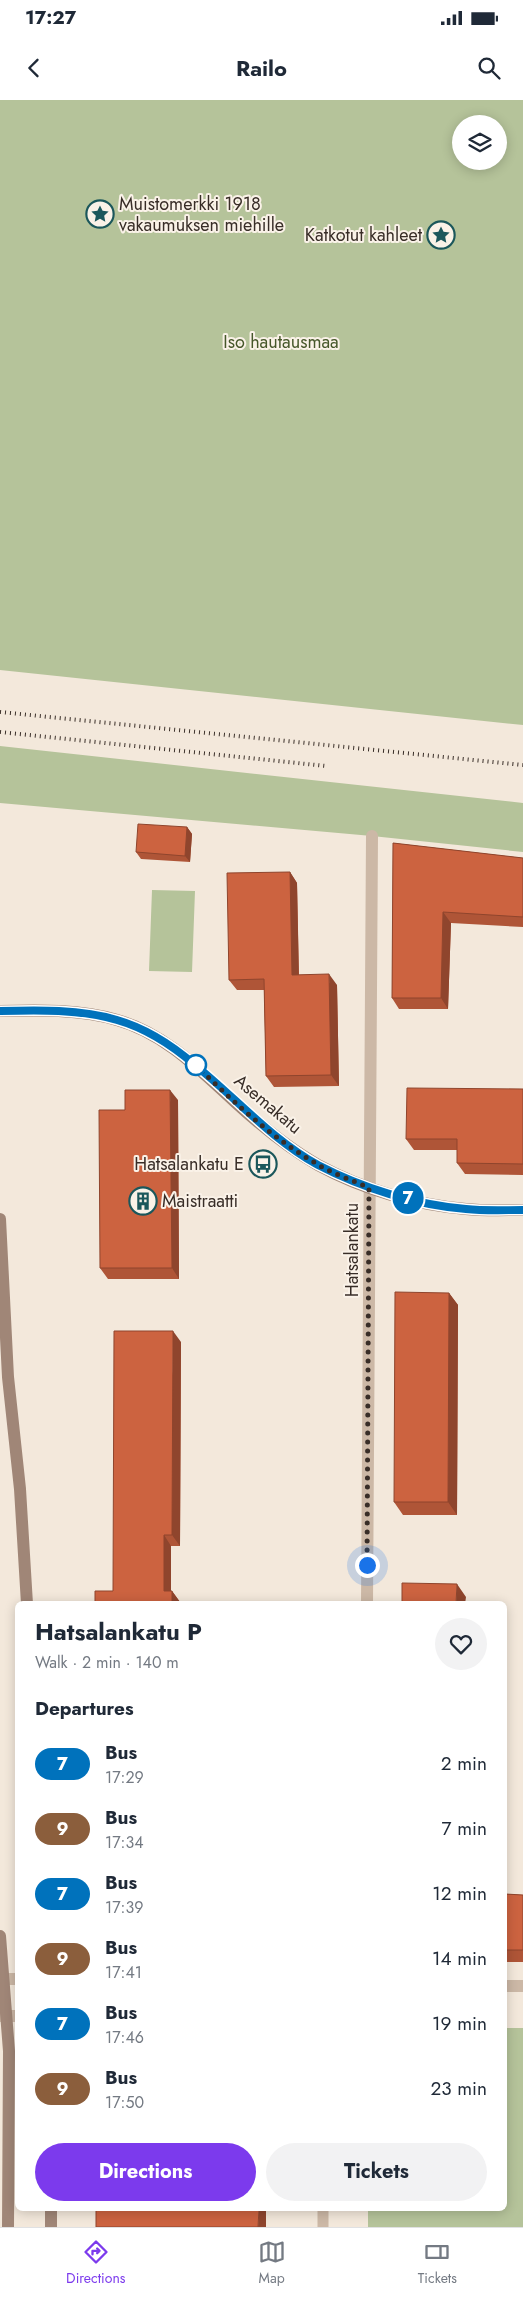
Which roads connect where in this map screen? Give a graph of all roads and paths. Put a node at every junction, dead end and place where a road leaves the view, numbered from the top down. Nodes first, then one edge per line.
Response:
1 (372, 836) dead end
2 (0, 1011) edge
3 (369, 1188) junction
4 (523, 1210) edge
5 (0, 1219) edge
6 (27, 1601) edge
7 (367, 1601) edge
8 (0, 1936) edge
9 (1, 1979) edge
10 (15, 1979) edge
11 (507, 1986) edge
12 (523, 1986) edge
13 (8, 2016) edge
14 (51, 2211) edge
15 (323, 2211) edge
16 (8, 2227) edge
17 (51, 2227) edge
18 (323, 2227) edge

1 - 3 street, Hatsalankatu
2 - 3 main road, Asemakatu
3 - 4 main road, Asemakatu
3 - 7 street, Hatsalankatu
5 - 6 main road
8 - 9 main road
9 - 10 street
9 - 13 main road
11 - 12 street
13 - 16 main road
14 - 17 main road
15 - 18 lane

